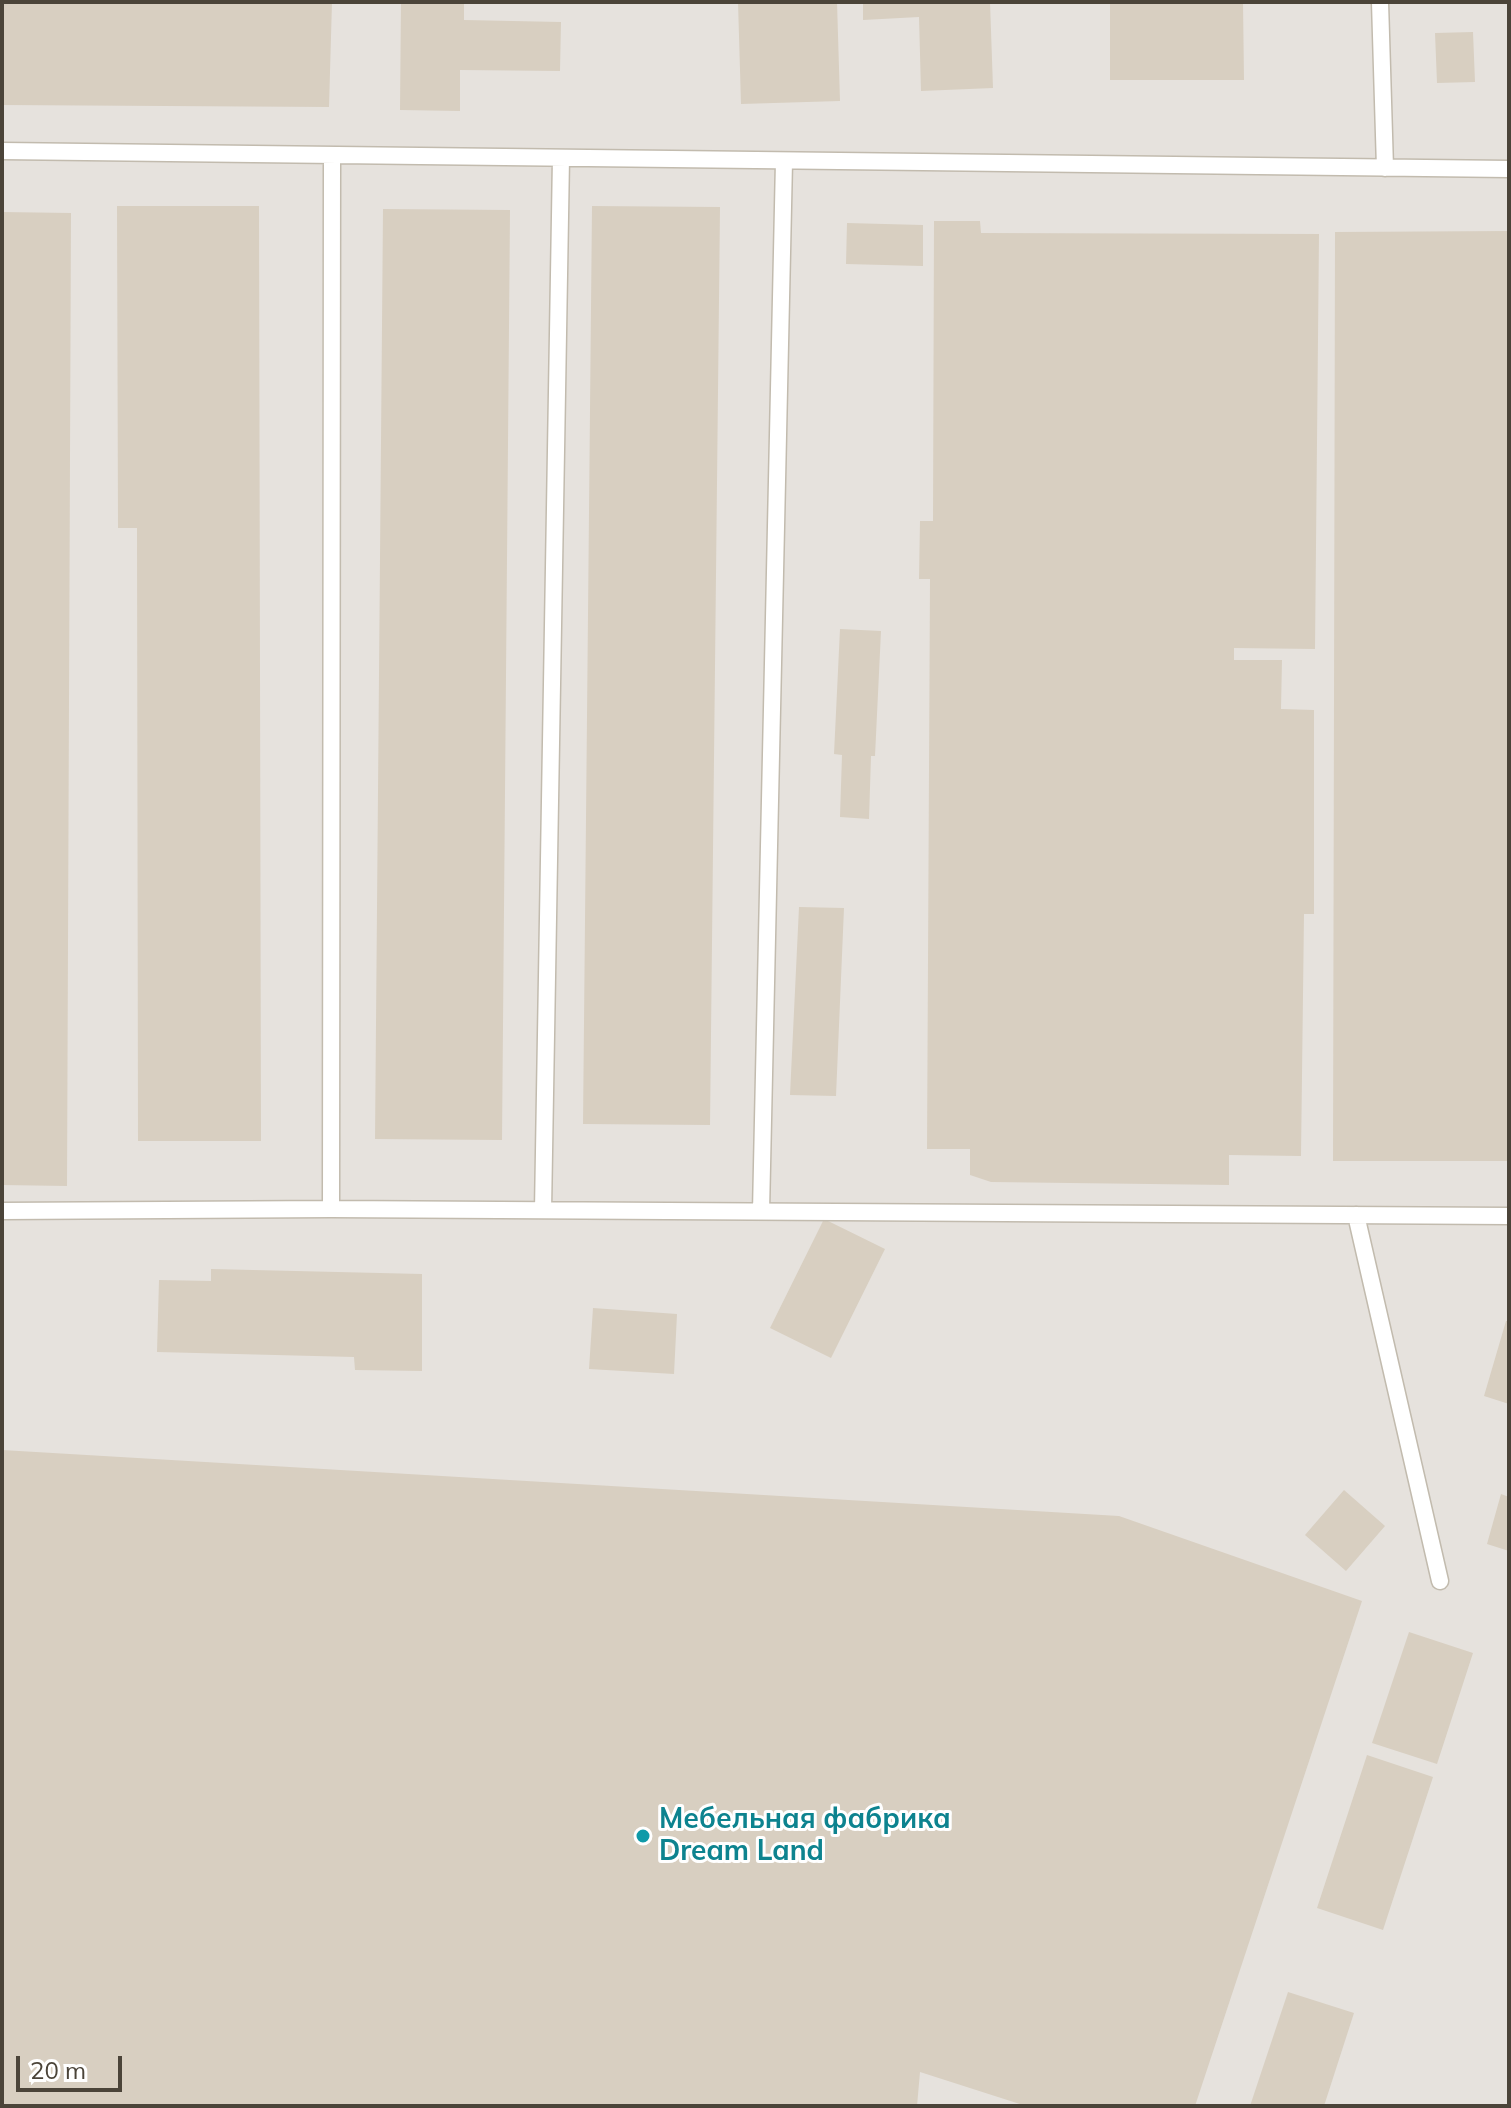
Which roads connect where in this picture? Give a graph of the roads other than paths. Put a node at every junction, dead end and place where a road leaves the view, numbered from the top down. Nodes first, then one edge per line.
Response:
1 (1380, 2) edge
2 (2, 151) edge
3 (332, 155) junction
4 (561, 158) junction
5 (784, 161) junction
6 (1385, 168) junction
7 (1509, 169) edge
8 (331, 1209) junction
9 (543, 1210) junction
10 (2, 1211) edge
11 (761, 1211) junction
12 (1356, 1215) junction
13 (1509, 1216) edge
14 (1440, 1581) dead end

1 - 6 lane
2 - 3 lane
3 - 4 lane
3 - 8 lane
4 - 5 lane
4 - 9 lane
5 - 6 lane
5 - 11 lane
6 - 7 lane
8 - 9 lane
8 - 10 lane
9 - 11 lane
11 - 12 lane
12 - 13 lane
12 - 14 lane

